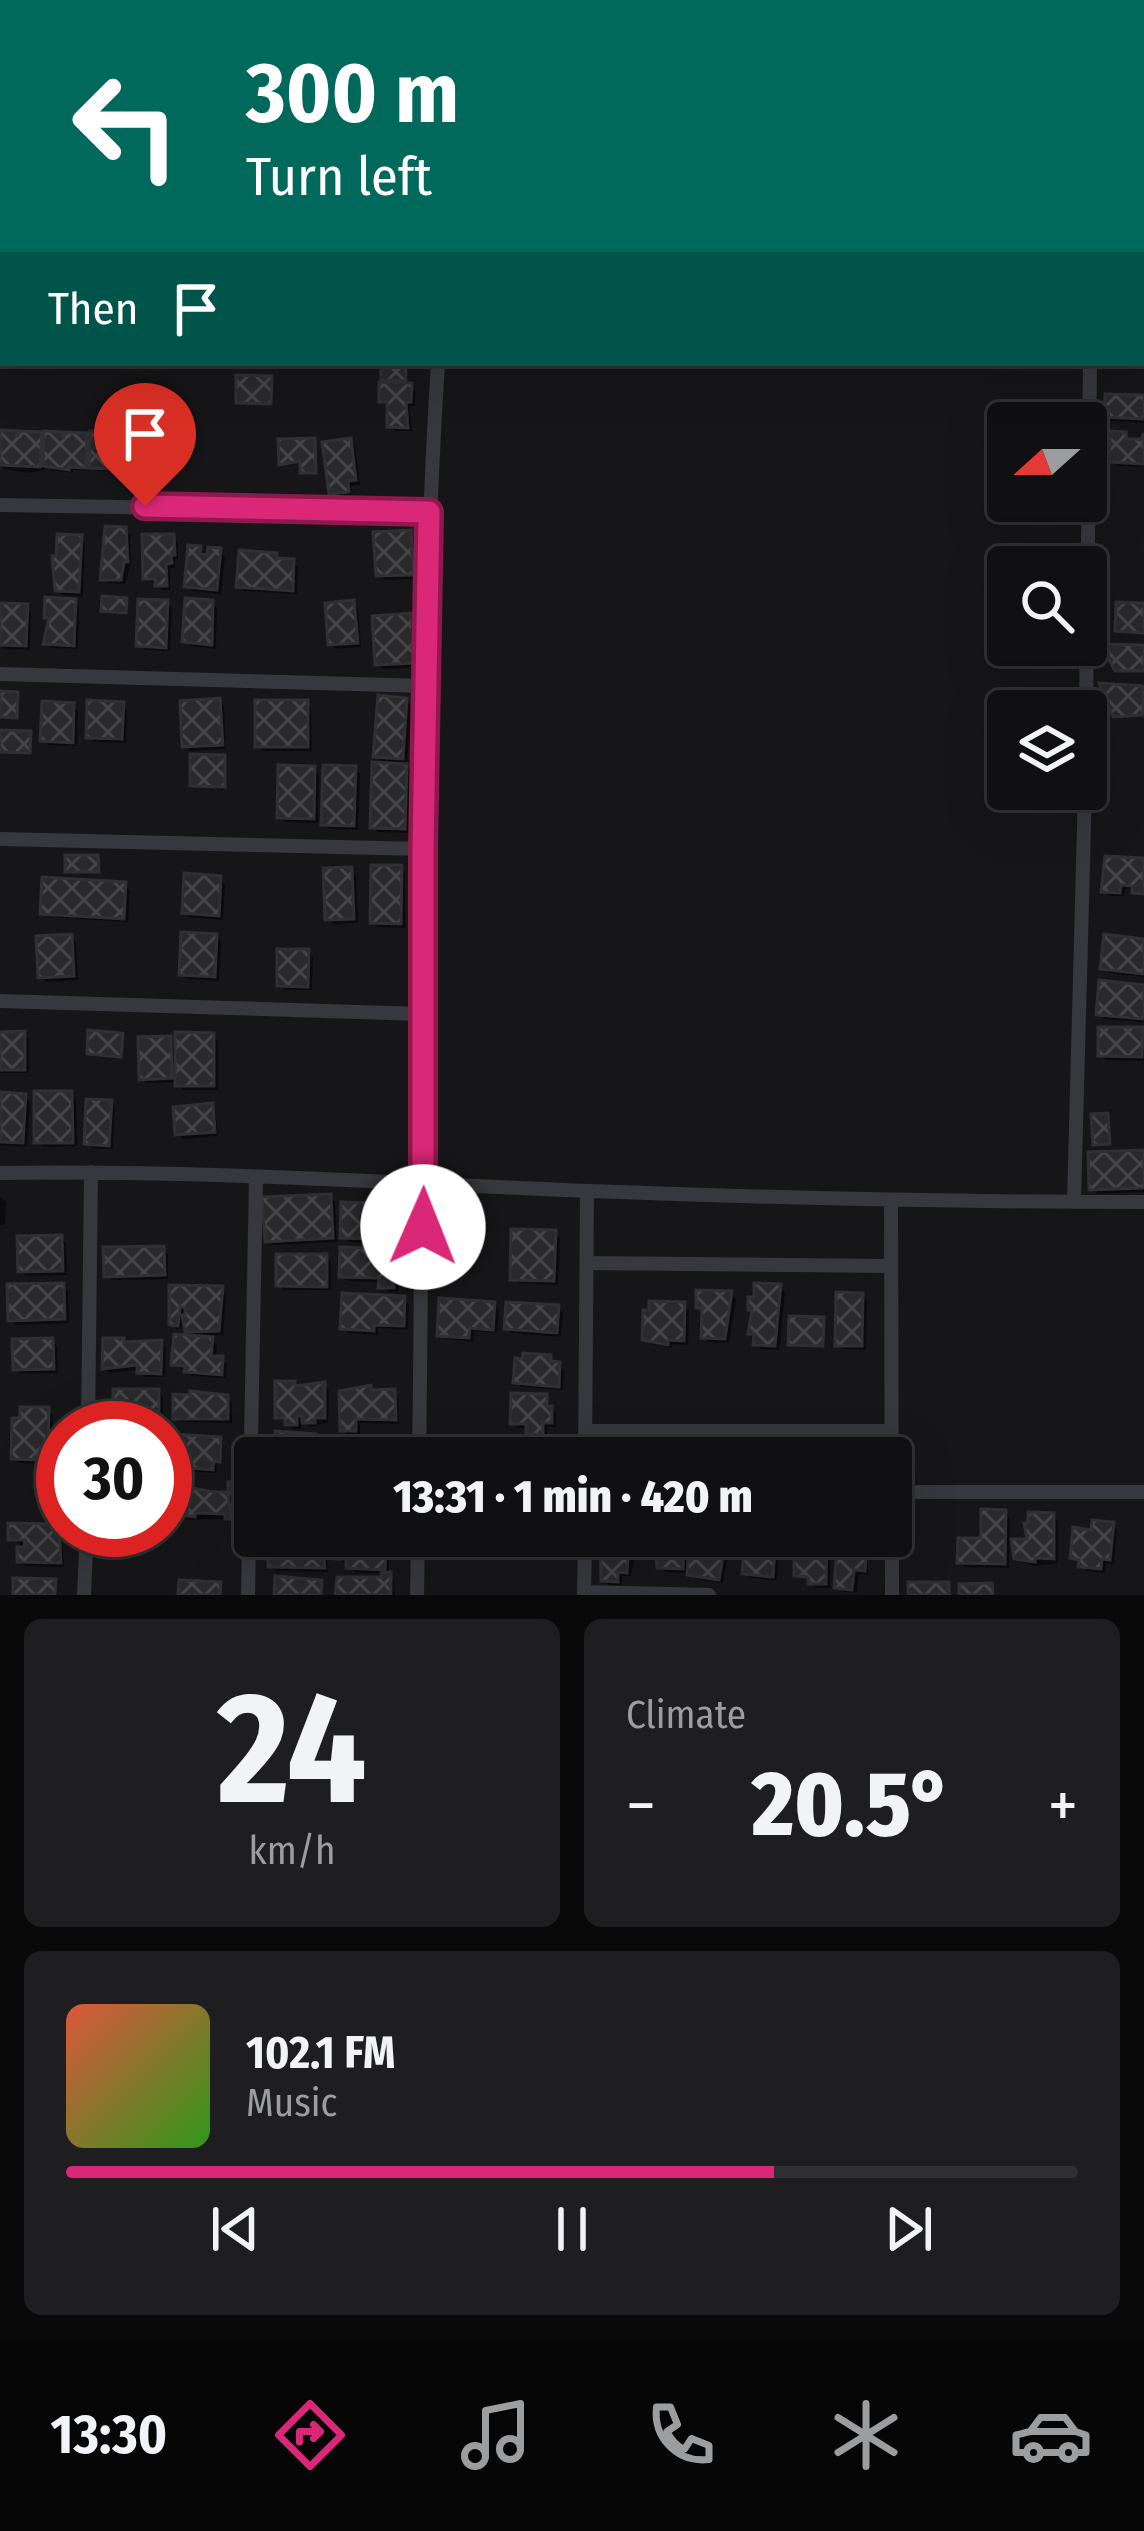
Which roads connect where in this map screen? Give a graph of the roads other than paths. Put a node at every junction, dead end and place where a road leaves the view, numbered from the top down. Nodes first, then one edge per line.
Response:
1 (438, 366) edge
2 (1090, 366) edge
3 (0, 506) edge
4 (429, 512) junction
5 (0, 674) edge
6 (426, 686) junction
7 (1086, 690) edge
8 (1084, 810) edge
9 (0, 839) edge
10 (423, 849) junction
11 (0, 1001) edge
12 (423, 1013) junction
13 (91, 1172) junction
14 (0, 1173) edge
15 (256, 1178) junction
16 (424, 1181) junction
17 (587, 1191) junction
18 (891, 1200) junction
19 (1074, 1202) junction
20 (1144, 1202) edge
21 (586, 1263) junction
22 (891, 1266) junction
23 (88, 1401) edge
24 (586, 1431) junction
25 (891, 1431) junction
26 (419, 1437) edge
27 (586, 1437) edge
28 (891, 1437) edge
29 (912, 1492) edge
30 (1144, 1492) edge
31 (86, 1557) edge
32 (418, 1557) edge
33 (585, 1557) edge
34 (892, 1557) edge
35 (584, 1593) edge
36 (84, 1595) edge
37 (248, 1595) edge
38 (417, 1595) edge
39 (709, 1595) edge
40 (892, 1595) edge

1 - 4 street
2 - 7 street
3 - 4 street
4 - 6 street
5 - 6 street
6 - 10 street
8 - 19 street
9 - 10 street
10 - 12 street
11 - 12 street
12 - 16 street
13 - 14 street
13 - 15 street
13 - 23 street
15 - 16 street
15 - 37 street
16 - 17 street
16 - 26 street
17 - 18 street
17 - 21 street
18 - 19 street
18 - 22 street
19 - 20 street
21 - 22 street
21 - 24 street
22 - 25 street
24 - 25 street
24 - 27 street
25 - 28 street
29 - 30 street
31 - 36 street
32 - 38 street
33 - 35 street
34 - 40 street
35 - 39 street

